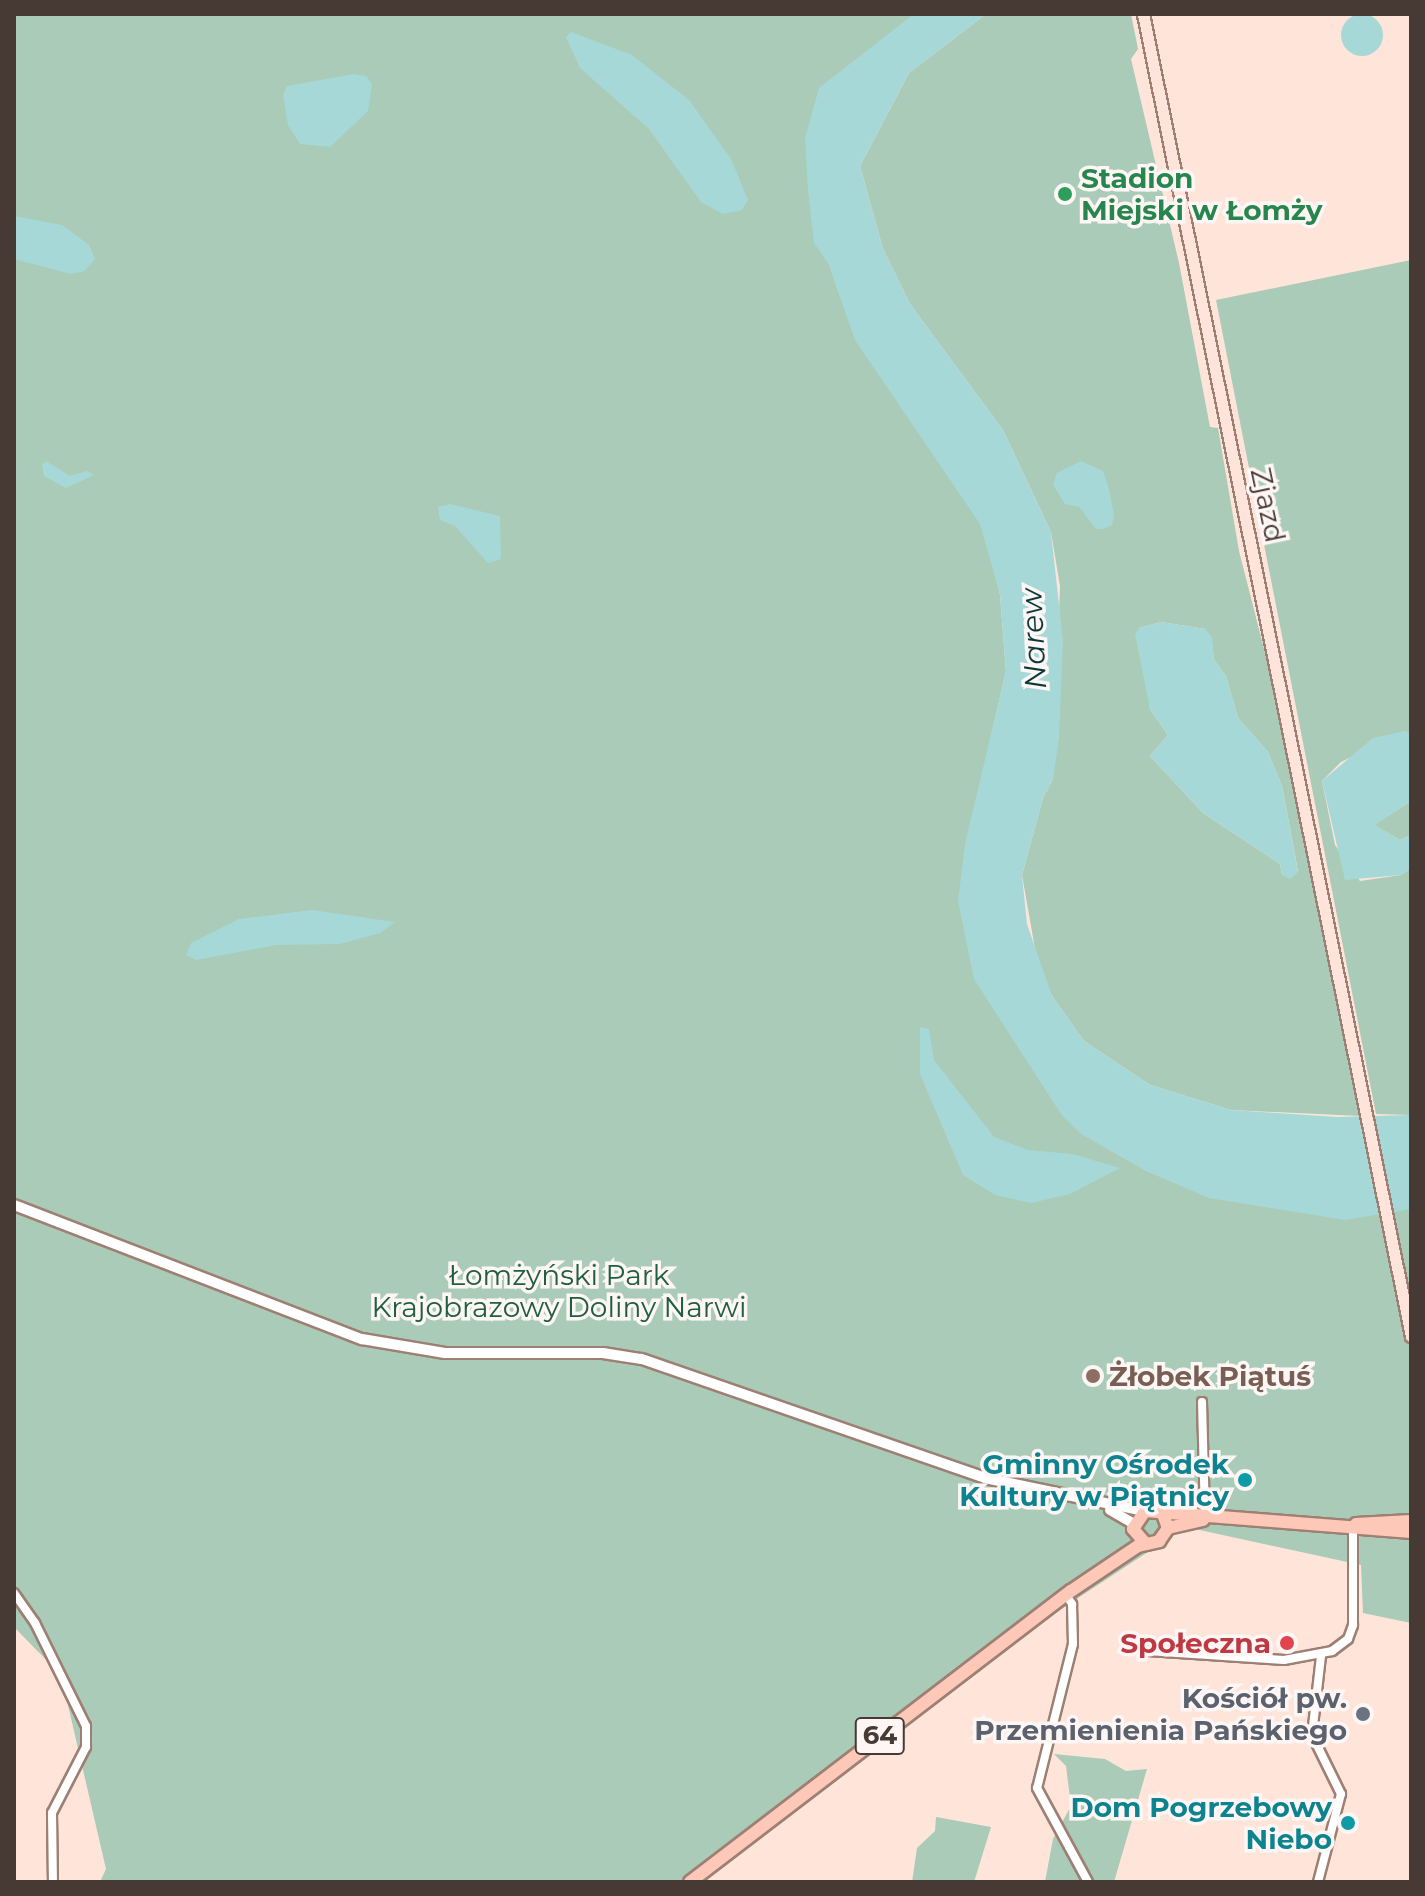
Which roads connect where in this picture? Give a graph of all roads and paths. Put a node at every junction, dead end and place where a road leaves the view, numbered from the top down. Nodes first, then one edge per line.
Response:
1 (1143, 14) edge
2 (14, 1205) edge
3 (1403, 1278) junction
4 (1411, 1305) edge
5 (1411, 1336) edge
6 (1202, 1402) dead end
7 (1093, 1504) junction
8 (1145, 1511) junction
9 (1163, 1514) junction
10 (1205, 1514) junction
11 (1226, 1517) junction
12 (1411, 1521) edge
13 (1353, 1525) junction
14 (1134, 1528) junction
15 (1168, 1528) junction
16 (1411, 1532) edge
17 (1146, 1544) junction
18 (14, 1593) edge
19 (1069, 1593) junction
20 (1148, 1651) dead end
21 (1321, 1656) junction
22 (53, 1882) edge
23 (690, 1882) edge
24 (1088, 1882) edge
25 (1318, 1882) edge

1 - 3 main road, Zjazd
2 - 7 street
3 - 4 main road
3 - 5 main road
6 - 10 street
7 - 8 street
7 - 14 street
8 - 9 main road, 64
8 - 14 main road, 64
9 - 10 main road, 64
9 - 15 main road
10 - 11 main road, 64
11 - 13 main road, 64
11 - 15 main road, 64
12 - 13 main road, 64
13 - 16 main road, 64
13 - 21 street
14 - 17 main road
14 - 19 main road, 64
15 - 17 main road, 64
17 - 19 main road, 64
18 - 22 street
19 - 23 main road, 64
19 - 24 street
20 - 21 street
21 - 25 street

